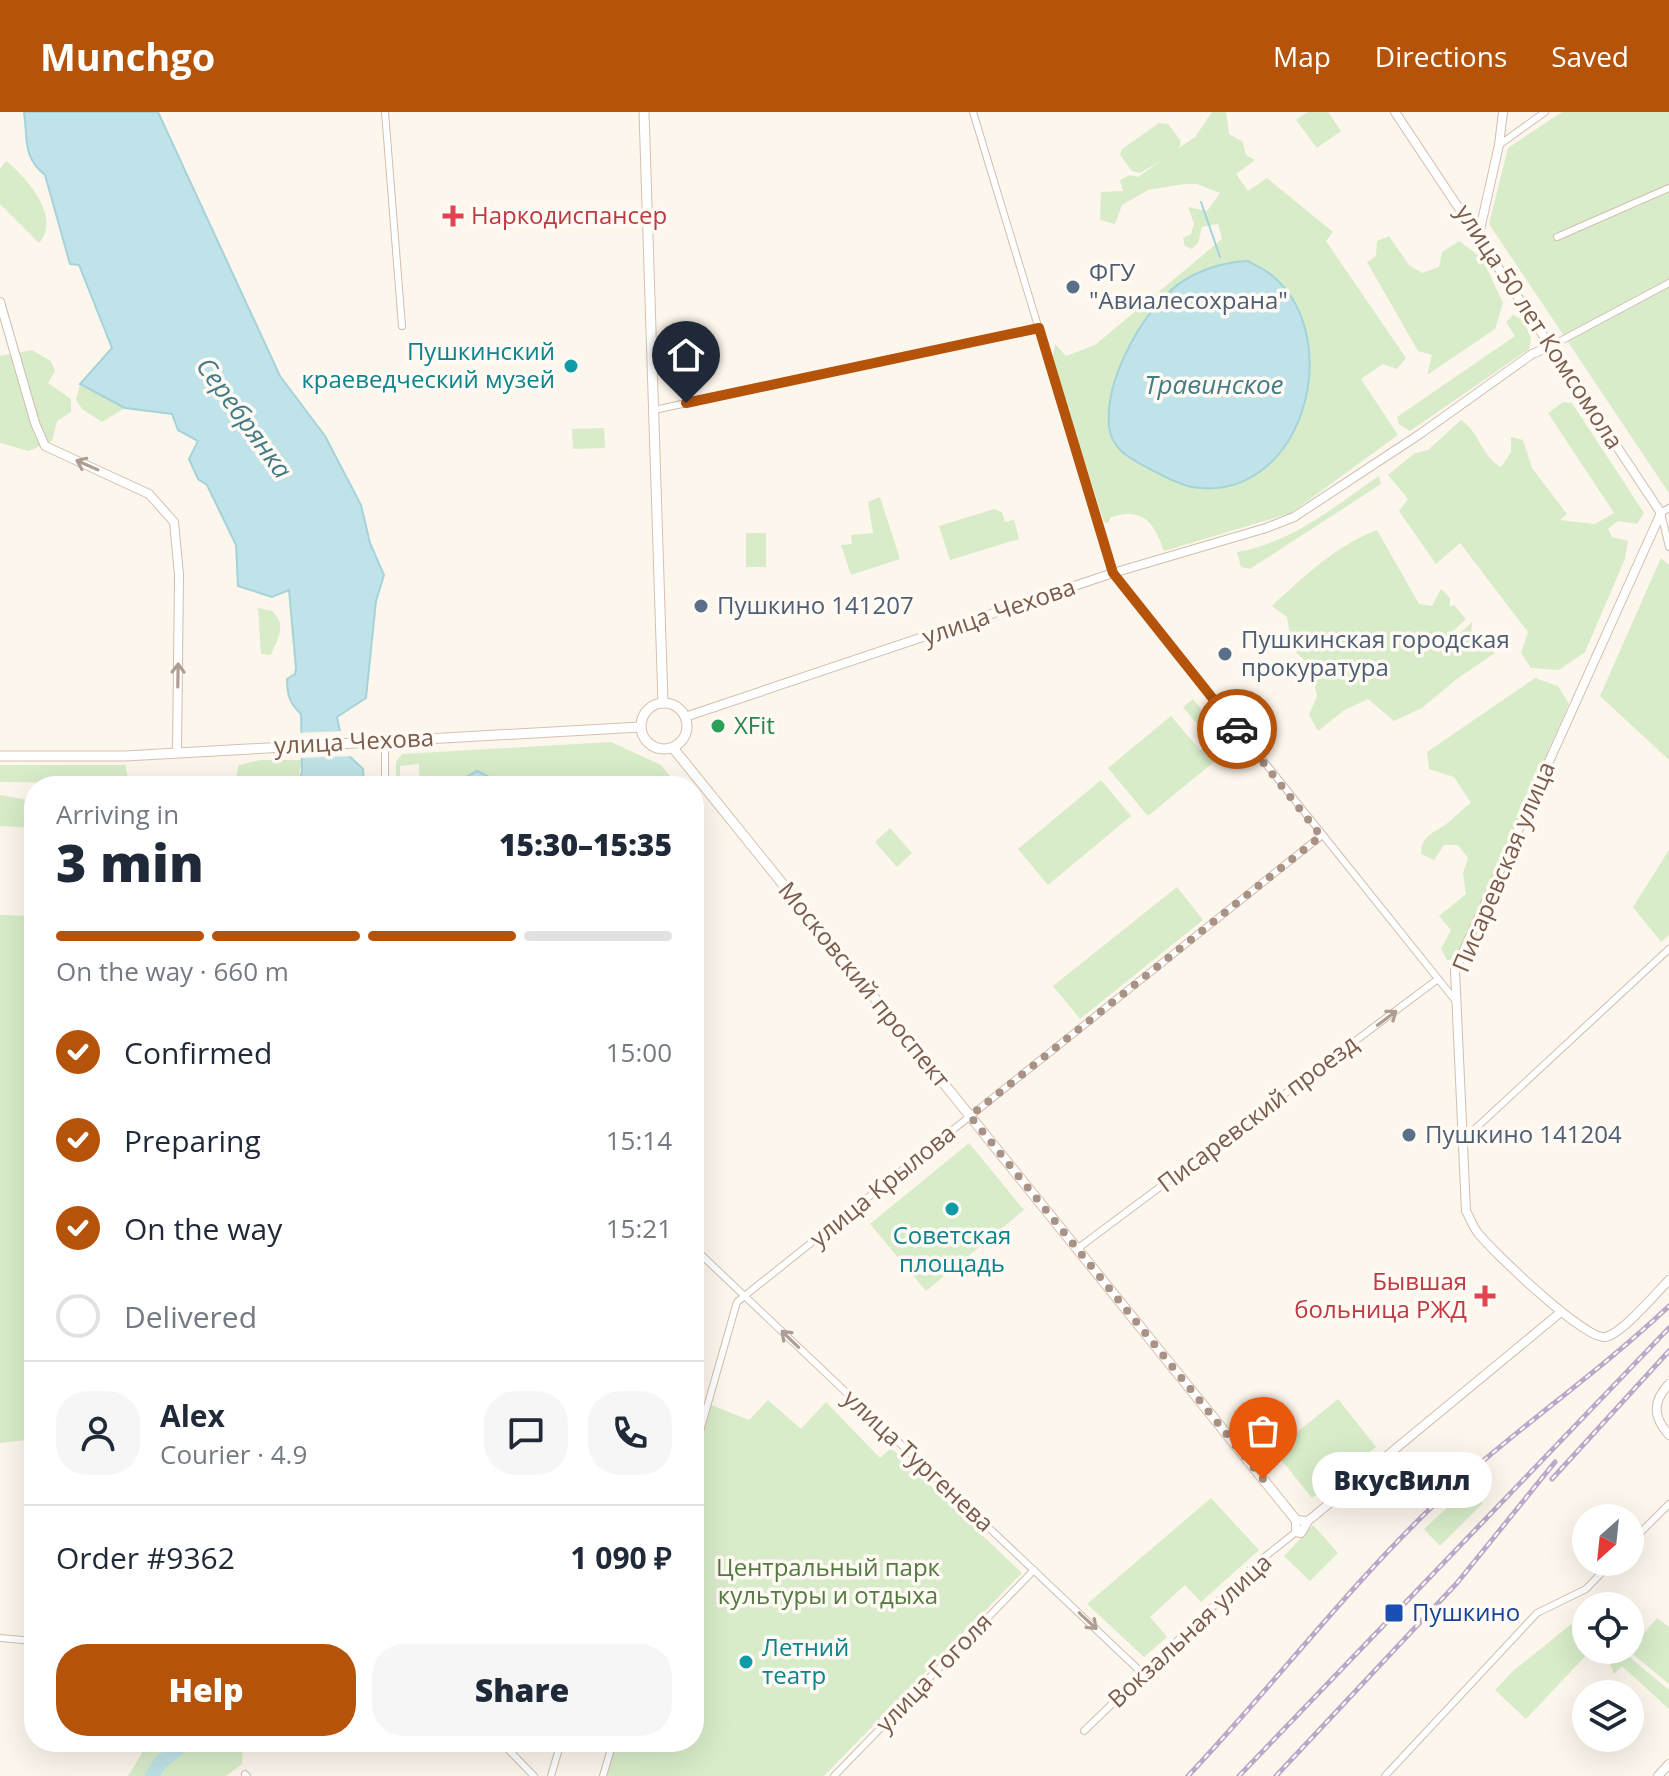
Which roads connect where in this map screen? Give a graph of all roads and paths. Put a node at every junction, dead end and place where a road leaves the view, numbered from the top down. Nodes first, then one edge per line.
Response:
1 (385, 112) edge
2 (644, 112) edge
3 (973, 112) edge
4 (1395, 112) edge
5 (1503, 112) edge
6 (1545, 112) edge
7 (1499, 145) junction
8 (1669, 188) edge
9 (1479, 234) junction
10 (1557, 237) dead end
11 (1669, 283) edge
12 (0, 302) edge
13 (402, 326) dead end
14 (1039, 328) junction
15 (1551, 346) junction
16 (654, 410) junction
17 (1665, 510) edge
18 (1669, 547) edge
19 (1113, 573) junction
20 (663, 703) junction
21 (685, 717) junction
22 (640, 727) junction
23 (385, 740) junction
24 (673, 748) junction
25 (177, 753) junction
26 (0, 756) edge
27 (385, 776) edge
28 (696, 776) edge
29 (704, 786) edge
30 (1321, 836) junction
31 (1669, 949) edge
32 (1438, 979) junction
33 (1455, 1000) junction
34 (970, 1116) junction
35 (1461, 1143) junction
36 (1077, 1249) junction
37 (704, 1257) edge
38 (1669, 1280) edge
39 (746, 1297) junction
40 (1561, 1312) junction
41 (1669, 1384) edge
42 (704, 1417) edge
43 (1669, 1435) edge
44 (1669, 1504) edge
45 (1296, 1520) junction
46 (1308, 1521) junction
47 (1644, 1529) edge
48 (1296, 1532) junction
49 (1034, 1570) junction
50 (1599, 1576) edge
51 (0, 1638) edge
52 (24, 1640) edge
53 (1142, 1673) junction
54 (1084, 1731) dead end
55 (511, 1752) edge
56 (558, 1752) edge
57 (610, 1752) edge
58 (1669, 1764) edge
59 (534, 1776) edge
60 (551, 1776) edge
61 (603, 1776) edge
62 (834, 1776) edge
63 (1385, 1776) edge
64 (1658, 1776) edge

1 - 13 street
2 - 16 main road
3 - 14 street
4 - 9 street, улица 50 лет Комсомола
5 - 7 street
6 - 7 street
7 - 9 street
8 - 10 street
9 - 15 street, улица 50 лет Комсомола
11 - 15 street
25 -> 12 street
14 - 16 street
14 - 19 street
15 - 17 street, улица 50 лет Комсомола
15 - 19 street, улица Чехова
16 - 20 main road
17 - 18 street, улица 50 лет Комсомола
17 - 33 street, Писаревская улица
19 - 21 street, улица Чехова
19 - 30 street
20 - 21 main road
20 - 22 main road
21 - 24 main road
22 - 23 main road, улица Чехова
22 - 24 main road
23 - 25 main road, улица Чехова
23 - 27 street
24 - 28 main road, Московский проспект
25 - 26 main road, улица Чехова
29 - 34 main road, Московский проспект
30 - 32 street
30 - 34 street, улица Крылова
31 - 35 street
32 - 33 street
36 -> 32 street, Писаревский проезд
33 - 35 street, Писаревская улица
34 - 36 main road, Московский проспект
34 - 39 street, улица Крылова
35 - 40 street, Писаревская улица
36 - 45 main road, Московский проспект
37 - 39 street, улица Тургенева
38 - 40 street, Писаревская улица
39 - 42 street
49 -> 39 street, улица Тургенева
40 - 46 street, Вокзальная улица
41 - 43 street
44 - 47 street
45 - 46 street
45 - 48 street
46 - 48 street, Вокзальная улица
48 - 53 street, Вокзальная улица
49 -> 53 street, улица Тургенева
49 - 62 street, улица Гоголя
50 - 63 street
51 - 52 street
53 - 54 street, Вокзальная улица
55 - 59 street
56 - 60 street
57 - 61 street
58 - 64 street

